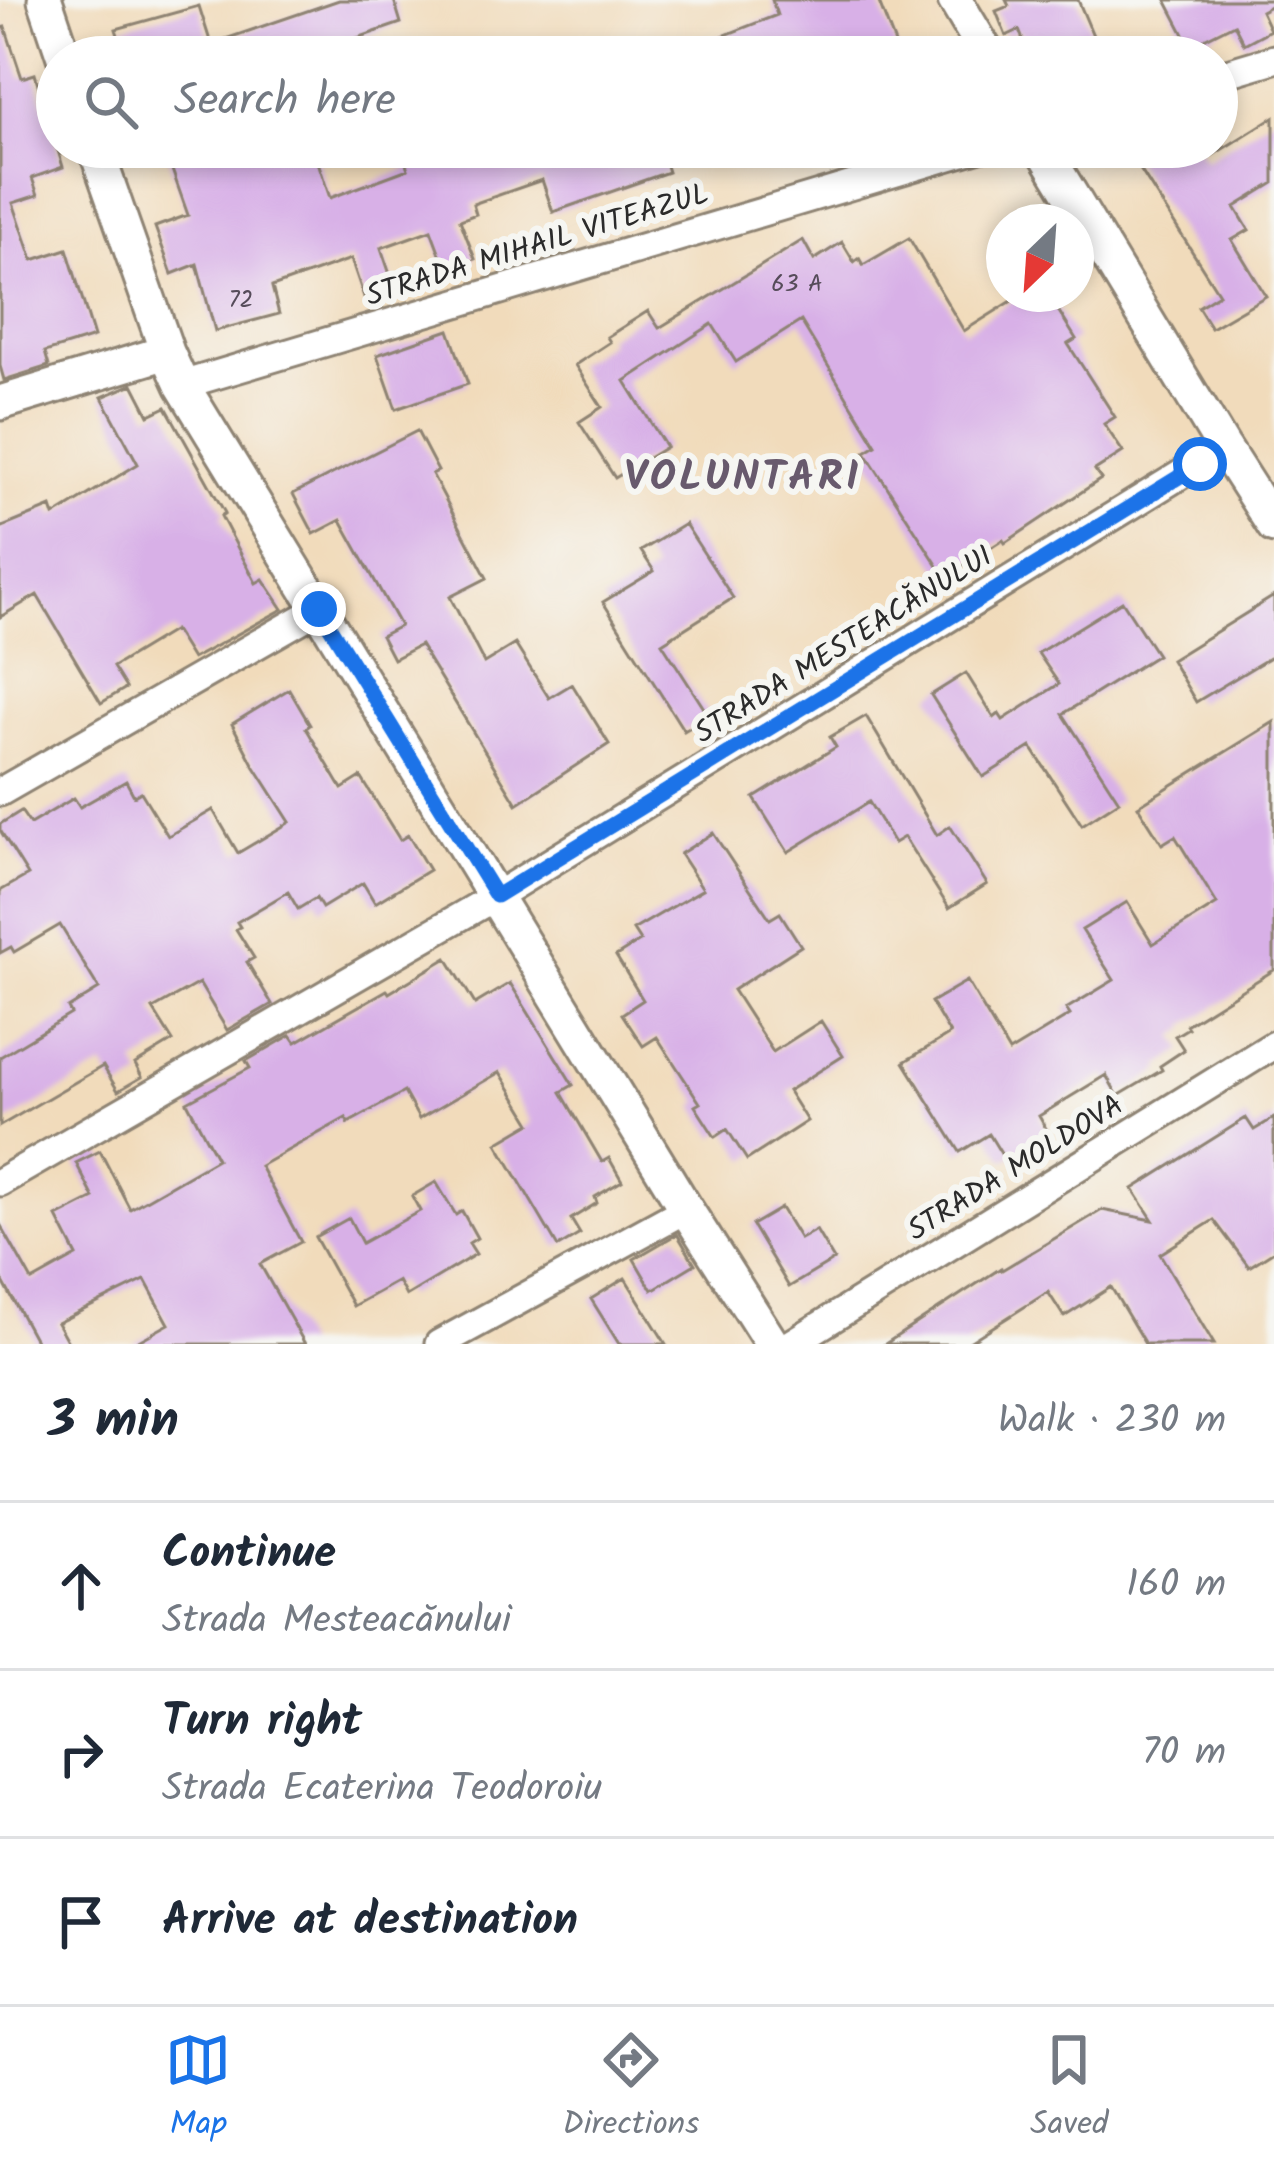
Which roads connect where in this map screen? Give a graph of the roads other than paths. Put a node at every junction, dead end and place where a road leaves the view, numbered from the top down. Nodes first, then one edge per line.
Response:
1 (45, 0) edge
2 (955, 0) edge
3 (57, 36) edge
4 (976, 36) edge
5 (1274, 59) edge
6 (1238, 70) edge
7 (102, 168) edge
8 (910, 168) edge
9 (1055, 168) edge
10 (167, 352) junction
11 (182, 385) junction
12 (0, 403) edge
13 (1224, 448) junction
14 (1274, 526) edge
15 (319, 609) junction
16 (0, 792) edge
17 (496, 896) junction
18 (1274, 1045) edge
19 (0, 1182) edge
20 (686, 1209) junction
21 (440, 1344) edge
22 (772, 1344) edge
23 (791, 1344) edge

1 - 3 street
2 - 4 street
5 - 6 street
7 - 10 street
8 - 11 street, STRADA MIHAIL VITEAZUL
9 - 13 street
10 - 11 street
10 - 12 street
11 - 15 street
13 - 14 street
13 - 17 street, STRADA MESTEACĂNULUI
15 - 16 street
15 - 17 street
17 - 19 street, STRADA MESTEACĂNULUI
17 - 20 street
18 - 23 street, STRADA MOLDOVA
20 - 21 street
20 - 22 street

